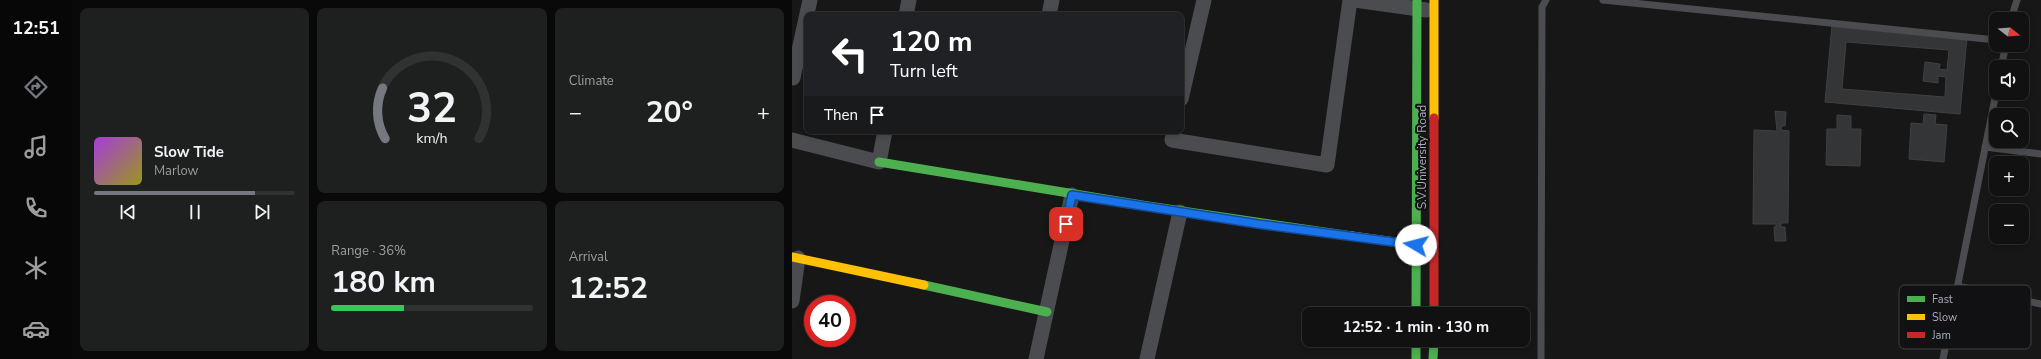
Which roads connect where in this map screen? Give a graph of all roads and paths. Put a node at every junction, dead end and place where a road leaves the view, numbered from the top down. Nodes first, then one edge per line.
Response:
1 (810, 0) edge
2 (909, 0) edge
3 (1052, 0) edge
4 (1204, 0) edge
5 (1350, 0) edge
6 (1355, 0) edge
7 (1546, 0) edge
8 (1602, 0) edge
9 (2017, 0) edge
10 (1417, 4) edge
11 (1434, 5) edge
12 (807, 12) edge
13 (907, 12) edge
14 (1050, 12) edge
15 (2013, 12) edge
16 (804, 28) edge
17 (1989, 39) edge
18 (793, 78) dead end
19 (1184, 87) edge
20 (1995, 100) edge
21 (884, 134) edge
22 (1173, 134) edge
23 (792, 140) edge
24 (1985, 147) junction
25 (2041, 154) edge
26 (879, 162) junction
27 (1072, 195) junction
28 (1180, 212) junction
29 (1416, 245) junction
30 (795, 258) edge
31 (1957, 285) edge
32 (792, 301) edge
33 (2031, 302) edge
34 (2041, 304) edge
35 (1416, 307) edge
36 (1434, 307) edge
37 (1046, 312) junction
38 (1416, 347) edge
39 (1434, 347) edge
40 (1945, 349) edge
41 (1036, 359) edge
42 (1147, 359) edge
43 (1416, 359) edge
44 (1434, 359) edge
45 (1541, 359) edge
46 (1943, 359) edge

1 - 12 street
2 - 13 street
3 - 14 street
4 - 19 street
5 - 22 street
6 - 10 street
7 - 45 lane
8 - 17 lane
9 - 15 lane
10 - 11 street
10 - 29 street, S.V.University Road
11 - 36 street, S.V.University Road
16 - 18 street
20 - 24 lane
21 - 26 street
23 - 26 street
24 - 25 lane
24 - 31 lane
26 - 27 street
27 - 28 street
27 - 37 street
28 - 29 street
28 - 42 street
29 - 35 street, S.V.University Road
30 - 32 street
30 - 37 street
33 - 34 lane
37 - 41 street
38 - 43 street
39 - 44 street
40 - 46 lane

